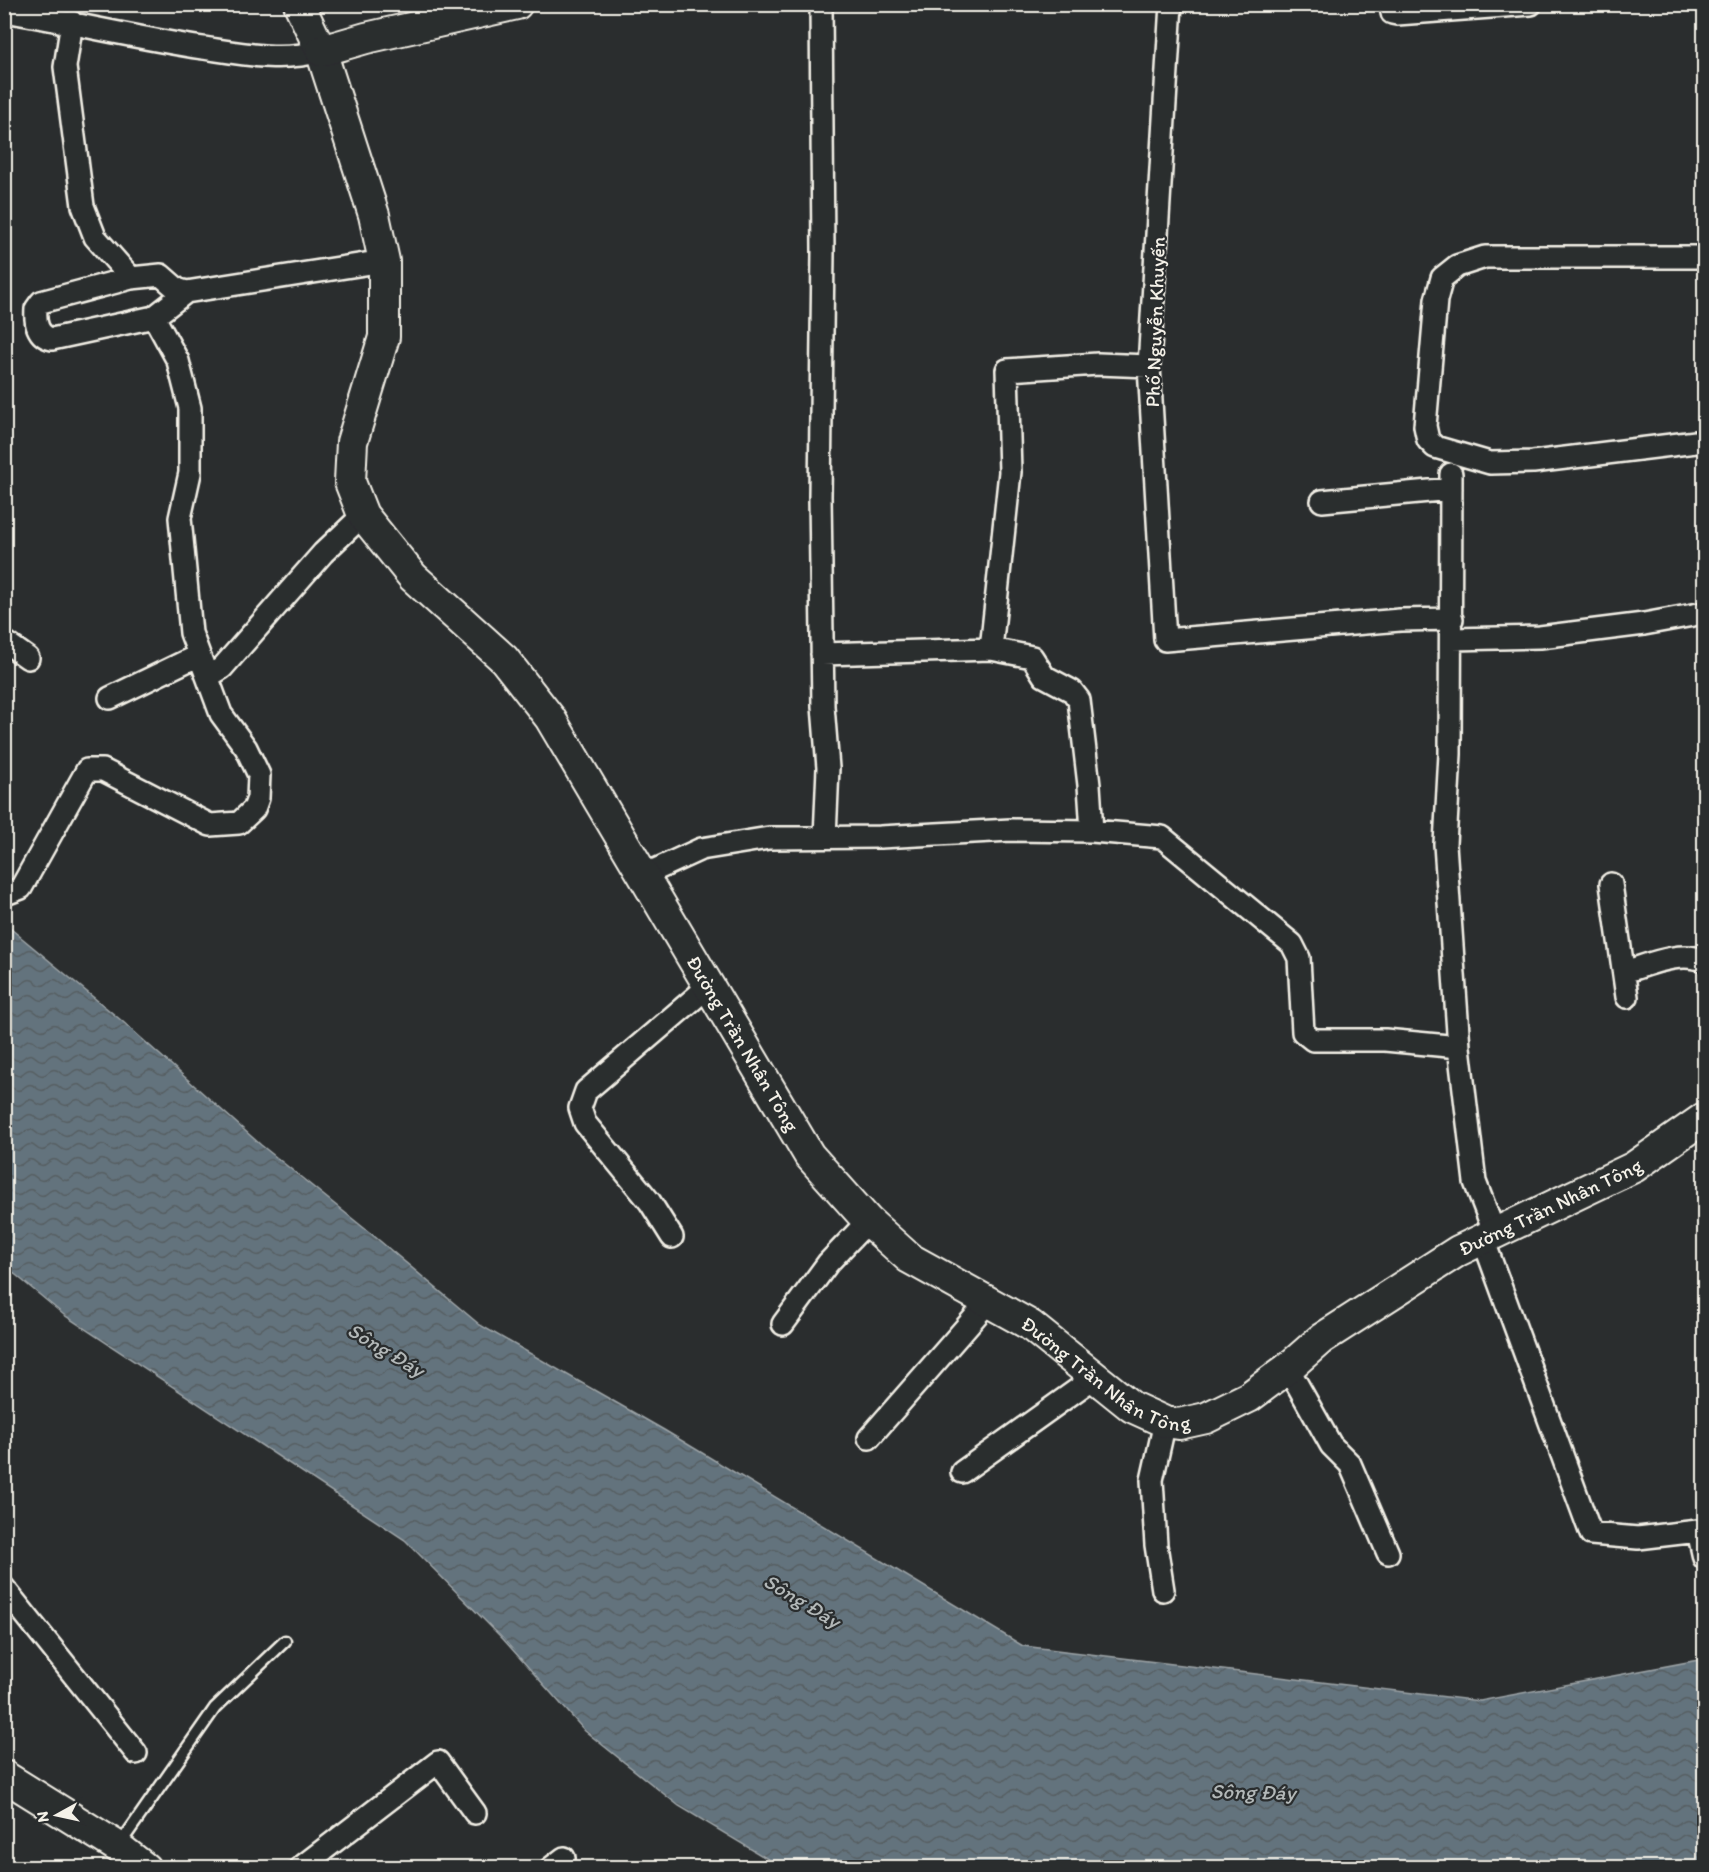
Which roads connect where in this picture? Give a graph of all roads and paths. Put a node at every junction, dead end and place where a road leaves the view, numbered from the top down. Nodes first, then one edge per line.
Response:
1 (299, 4) edge
2 (517, 4) edge
3 (821, 4) edge
4 (1171, 4) edge
5 (1391, 4) edge
6 (1531, 4) edge
7 (4, 11) edge
8 (72, 22) junction
9 (321, 51) junction
10 (1704, 257) edge
11 (373, 263) junction
12 (131, 278) junction
13 (186, 292) junction
14 (154, 316) junction
15 (1149, 366) junction
16 (1704, 441) edge
17 (1322, 501) dead end
18 (363, 515) junction
19 (1704, 613) edge
20 (1452, 629) junction
21 (4, 641) edge
22 (990, 649) junction
23 (822, 654) junction
24 (199, 655) junction
25 (28, 658) dead end
26 (208, 676) junction
27 (110, 698) dead end
28 (1092, 831) junction
29 (825, 837) junction
30 (642, 876) junction
31 (1611, 884) dead end
32 (4, 891) edge
33 (1704, 961) edge
34 (1624, 972) junction
35 (710, 985) junction
36 (1627, 997) dead end
37 (1459, 1047) junction
38 (1704, 1118) edge
39 (868, 1221) junction
40 (1489, 1236) junction
41 (672, 1237) dead end
42 (988, 1302) junction
43 (783, 1324) dead end
44 (1288, 1368) junction
45 (1095, 1377) junction
46 (1165, 1422) junction
47 (868, 1437) dead end
48 (962, 1472) dead end
49 (1388, 1553) dead end
50 (1704, 1558) edge
51 (4, 1588) edge
52 (1163, 1590) dead end
53 (285, 1641) dead end
54 (136, 1753) dead end
55 (4, 1776) edge
56 (475, 1813) dead end
57 (118, 1847) junction
58 (144, 1868) edge
59 (300, 1868) edge

1 - 9 street, Đường Trần Nhân Tông
2 - 9 street
3 - 23 street
4 - 15 street, Phố Nguyễn Khuyến
5 - 6 street
7 - 8 street
8 - 9 street
8 - 12 street
9 - 11 street, Đường Trần Nhân Tông
10 - 16 street
11 - 13 street
11 - 18 street, Đường Trần Nhân Tông
12 - 13 street
12 - 14 street
13 - 14 street
14 - 24 street
15 - 20 street, Phố Nguyễn Khuyến
15 - 22 street
17 - 20 street
18 - 26 street
18 - 30 street, Đường Trần Nhân Tông
19 - 20 street
20 - 37 street
21 - 25 street
22 - 23 street
22 - 28 street
23 - 29 street
24 - 26 street
24 - 27 street
26 - 32 street
28 - 29 street
28 - 37 street
29 - 30 street
30 - 35 street, Đường Trần Nhân Tông
31 - 34 street
33 - 34 street
34 - 36 street
35 - 39 street, Đường Trần Nhân Tông
35 - 41 street
37 - 40 street
38 - 40 street, Đường Trần Nhân Tông
39 - 42 street, Đường Trần Nhân Tông
39 - 43 street
40 - 44 street, Đường Trần Nhân Tông
40 - 50 street
42 - 45 street, Đường Trần Nhân Tông
42 - 47 street
44 - 46 street, Đường Trần Nhân Tông
44 - 49 street
45 - 46 street, Đường Trần Nhân Tông
45 - 48 street
46 - 52 street
51 - 54 street
53 - 57 lane
55 - 57 street
56 - 59 street
57 - 58 street

